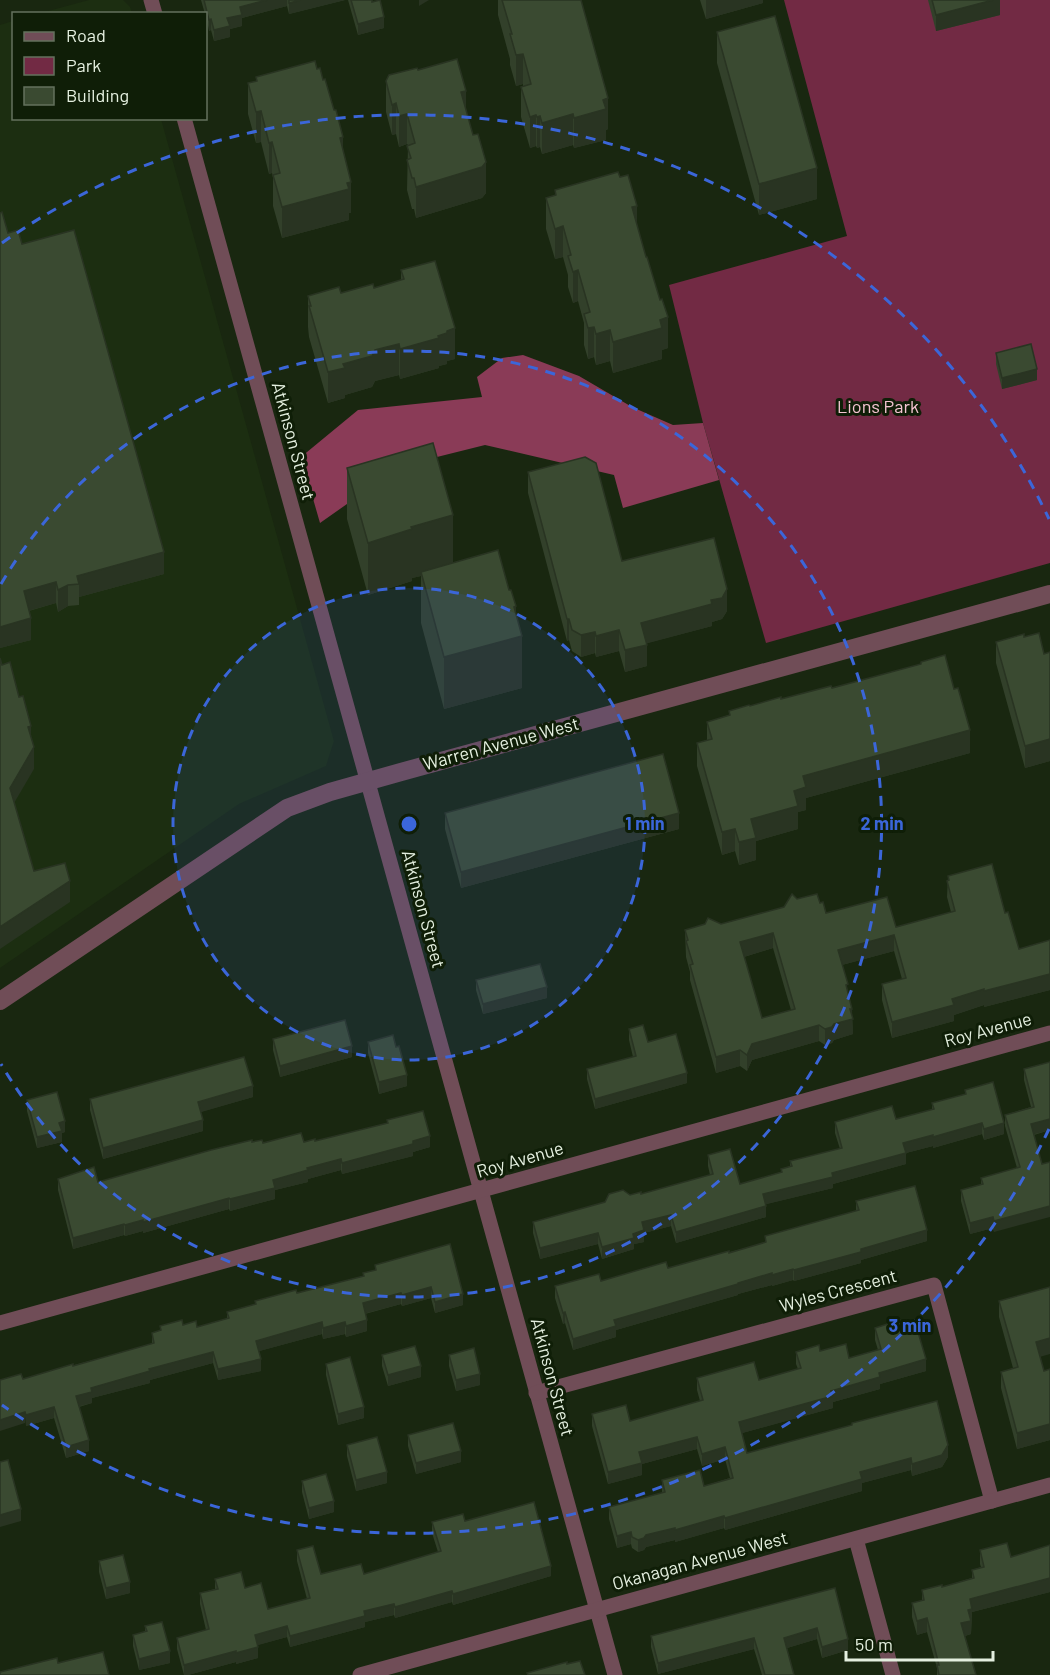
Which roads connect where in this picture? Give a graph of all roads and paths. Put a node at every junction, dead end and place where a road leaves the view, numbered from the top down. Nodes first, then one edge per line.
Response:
1 (185, 120) edge
2 (1050, 594) edge
3 (367, 781) junction
4 (0, 1001) edge
5 (1050, 1033) edge
6 (481, 1191) junction
7 (0, 1323) edge
8 (536, 1393) junction
9 (1050, 1485) edge
10 (992, 1501) junction
11 (856, 1539) junction
12 (597, 1610) junction
13 (360, 1675) edge
14 (615, 1675) edge
15 (893, 1675) edge

1 - 3 street, Atkinson Street
2 - 3 street, Warren Avenue West
3 - 4 street, Warren Avenue West
3 - 6 street, Atkinson Street
5 - 6 street, Roy Avenue
6 - 7 street, Roy Avenue
6 - 8 street, Atkinson Street
8 - 10 street, Wyles Crescent
8 - 12 street, Atkinson Street
9 - 10 street, Okanagan Avenue West
10 - 11 street, Okanagan Avenue West
11 - 12 street, Okanagan Avenue West
11 - 15 street
12 - 13 street, Okanagan Avenue West
12 - 14 street, Atkinson Street

